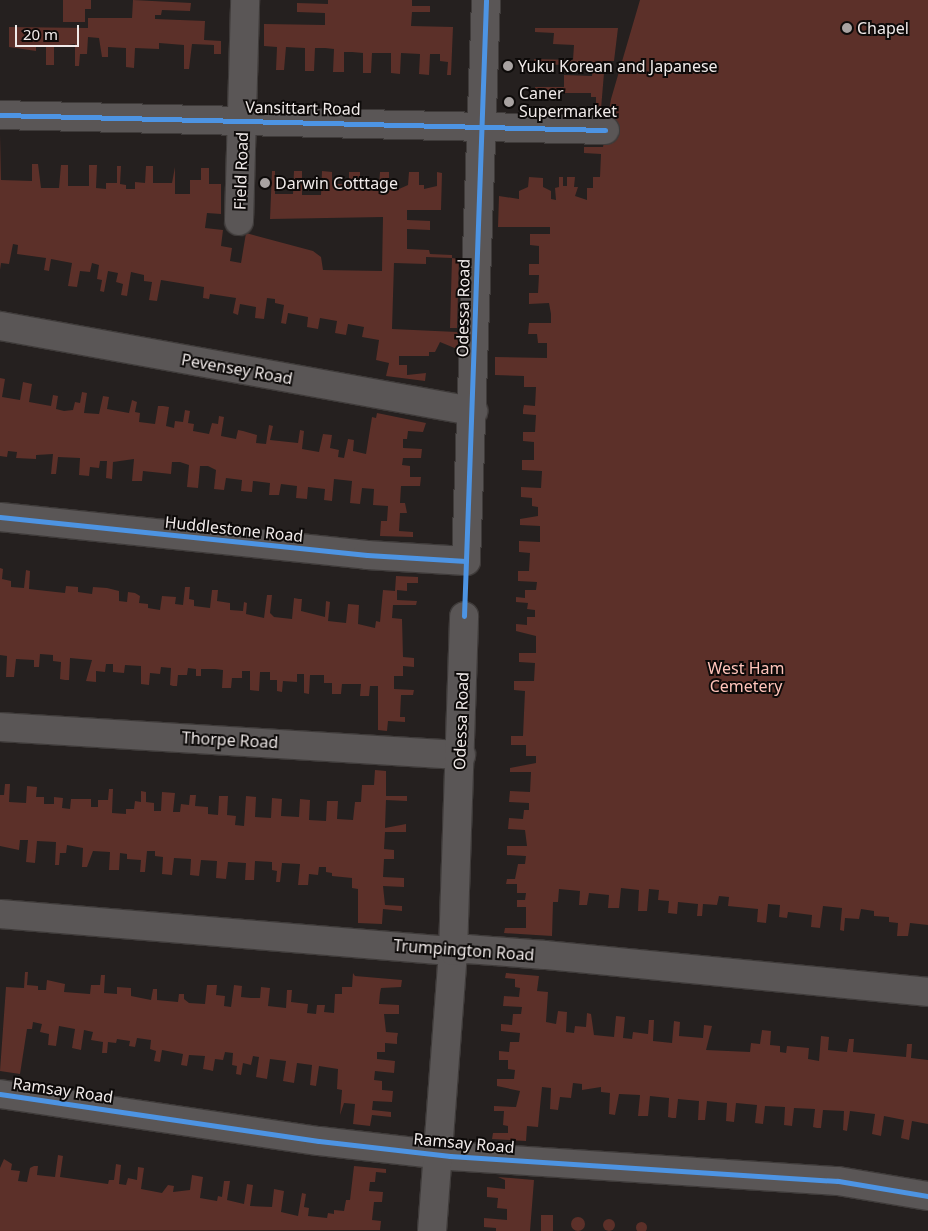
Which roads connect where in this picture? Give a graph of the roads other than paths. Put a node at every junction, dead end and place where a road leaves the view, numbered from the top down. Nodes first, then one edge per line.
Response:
1 (246, 0) edge
2 (486, 0) edge
3 (0, 115) edge
4 (242, 120) junction
5 (479, 126) junction
6 (604, 130) dead end
7 (240, 222) dead end
8 (0, 326) edge
9 (473, 412) junction
10 (0, 517) edge
11 (466, 561) joint
12 (464, 616) dead end
13 (0, 727) edge
14 (461, 755) junction
15 (0, 914) edge
16 (453, 951) junction
17 (928, 992) edge
18 (0, 1094) edge
19 (438, 1155) junction
20 (928, 1196) edge
21 (432, 1231) edge

1 - 4 street, Field Road
2 - 5 street, Odessa Road
3 - 4 street, Vansittart Road
4 - 5 street, Vansittart Road
4 - 7 street, Field Road
5 - 6 street, Vansittart Road
5 - 9 street, Odessa Road
8 - 9 street, Pevensey Road
9 - 11 street, Odessa Road
10 - 11 street, Huddlestone Road
12 - 14 street, Odessa Road
13 - 14 street, Thorpe Road
14 - 16 street, Odessa Road
15 - 16 street, Trumpington Road
16 - 17 street, Trumpington Road
16 - 19 street, Odessa Road
18 - 19 street, Ramsay Road
19 - 20 street, Ramsay Road
19 - 21 street, Odessa Road

